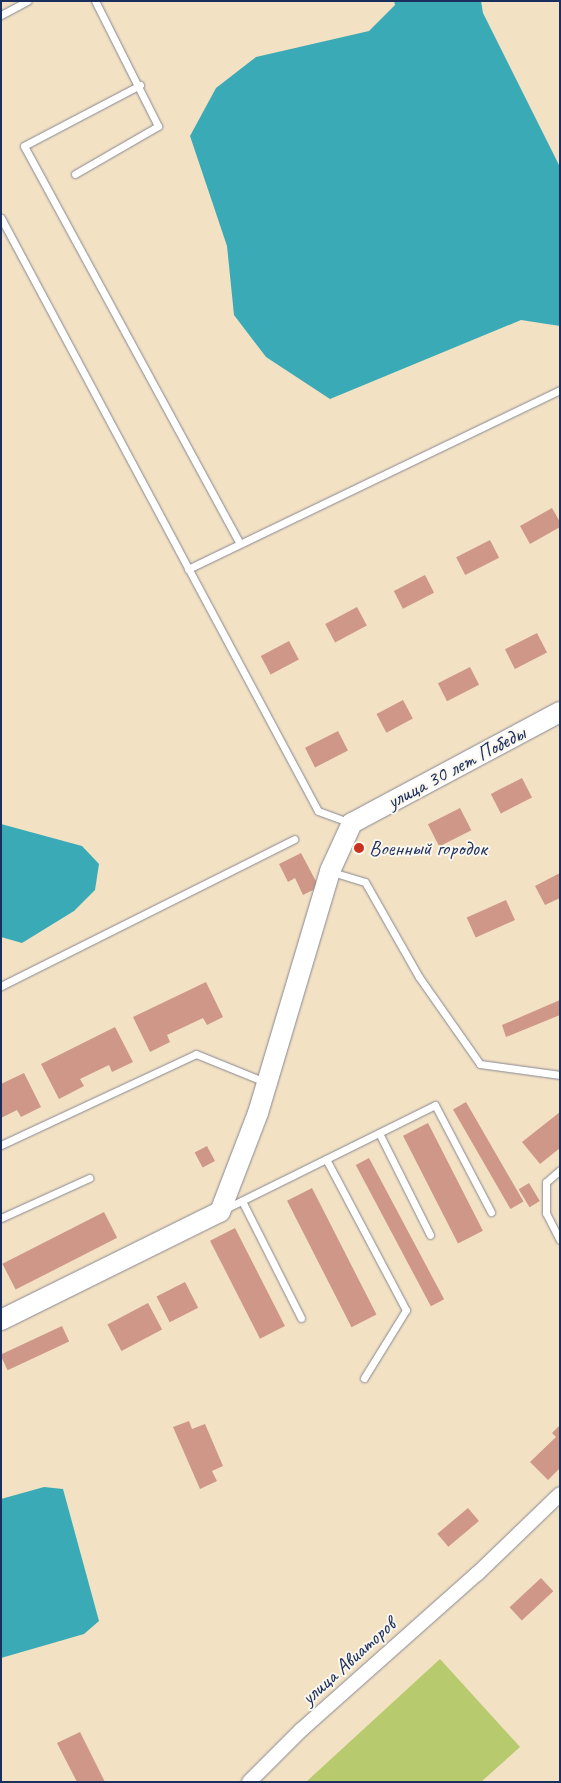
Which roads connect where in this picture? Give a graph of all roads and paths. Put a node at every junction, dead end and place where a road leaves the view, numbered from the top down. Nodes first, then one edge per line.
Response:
1 (27, 1) edge
2 (95, 1) edge
3 (1, 15) edge
4 (140, 85) junction
5 (75, 174) dead end
6 (1, 218) edge
7 (560, 390) edge
8 (240, 543) junction
9 (188, 569) junction
10 (560, 712) edge
11 (352, 823) junction
12 (294, 839) dead end
13 (330, 872) junction
14 (1, 986) edge
15 (560, 1074) edge
16 (267, 1083) junction
17 (379, 1133) junction
18 (1, 1145) edge
19 (326, 1159) junction
20 (560, 1170) edge
21 (89, 1178) dead end
22 (242, 1201) junction
23 (220, 1212) junction
24 (491, 1212) dead end
25 (1, 1218) edge
26 (430, 1234) dead end
27 (560, 1240) edge
28 (301, 1318) dead end
29 (1, 1320) edge
30 (364, 1378) dead end
31 (560, 1494) edge
32 (249, 1782) edge

1 - 3 lane
2 - 4 lane
4 - 5 lane
4 - 8 lane
6 - 9 lane
7 - 8 lane
8 - 9 lane
9 - 11 lane
10 - 11 street, улица 30 лет Победы
11 - 13 street
12 - 14 lane
13 - 15 lane
13 - 16 street
16 - 18 lane
16 - 23 street
17 - 19 lane
17 - 24 lane
17 - 26 lane
19 - 22 lane
19 - 30 lane
20 - 27 lane
21 - 25 lane
22 - 23 lane
22 - 28 lane
23 - 29 street
31 - 32 street, улица Авиаторов

